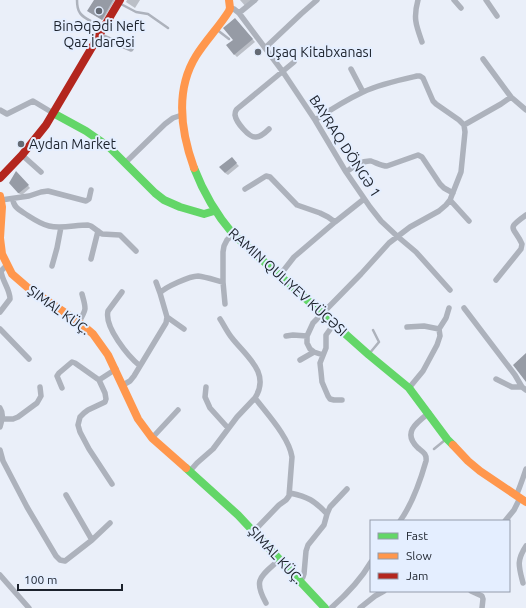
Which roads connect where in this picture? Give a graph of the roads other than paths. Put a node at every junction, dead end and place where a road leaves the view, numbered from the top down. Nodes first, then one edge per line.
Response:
1 (77, 0) edge
2 (256, 0) edge
3 (317, 0) edge
4 (418, 0) edge
5 (454, 0) edge
6 (486, 0) edge
7 (120, 1) edge
8 (229, 4) edge
9 (460, 8) dead end
10 (238, 13) junction
11 (497, 16) dead end
12 (168, 28) dead end
13 (216, 29) junction
14 (101, 31) junction
15 (229, 39) dead end
16 (422, 42) dead end
17 (265, 48) junction
18 (131, 49) dead end
19 (483, 59) dead end
20 (294, 62) dead end
21 (351, 69) dead end
22 (283, 72) junction
23 (363, 92) junction
24 (511, 97) junction
25 (0, 110) edge
26 (526, 110) edge
27 (54, 112) junction
28 (182, 115) junction
29 (315, 120) junction
30 (464, 125) junction
31 (269, 129) dead end
32 (22, 156) junction
33 (125, 163) junction
34 (41, 172) dead end
35 (346, 172) junction
36 (0, 178) edge
37 (245, 189) dead end
38 (91, 190) dead end
39 (452, 193) junction
40 (1, 198) edge
41 (13, 199) junction
42 (364, 199) junction
43 (450, 200) junction
44 (214, 211) junction
45 (526, 215) edge
46 (469, 221) dead end
47 (335, 222) junction
48 (61, 227) junction
49 (98, 232) junction
50 (233, 234) junction
51 (397, 236) junction
52 (136, 251) dead end
53 (91, 259) dead end
54 (52, 266) dead end
55 (3, 269) edge
56 (280, 275) junction
57 (496, 280) dead end
58 (156, 282) dead end
59 (223, 282) junction
60 (450, 290) dead end
61 (122, 292) dead end
62 (160, 293) junction
63 (82, 294) dead end
64 (225, 304) dead end
65 (449, 308) dead end
66 (464, 308) dead end
67 (0, 312) edge
68 (322, 313) junction
69 (167, 318) junction
70 (220, 319) dead end
71 (79, 322) junction
72 (334, 324) junction
73 (407, 327) dead end
74 (0, 328) edge
75 (184, 329) dead end
76 (439, 329) junction
77 (373, 330) dead end
78 (286, 336) dead end
79 (306, 336) junction
80 (314, 352) junction
81 (323, 355) junction
82 (369, 355) junction
83 (29, 359) dead end
84 (300, 360) dead end
85 (140, 366) junction
86 (116, 369) junction
87 (496, 379) dead end
88 (99, 380) junction
89 (123, 385) junction
90 (40, 387) dead end
91 (62, 388) dead end
92 (206, 388) dead end
93 (409, 388) junction
94 (524, 389) edge
95 (255, 398) junction
96 (342, 400) dead end
97 (0, 408) edge
98 (178, 410) dead end
99 (429, 414) junction
100 (2, 419) junction
101 (0, 427) edge
102 (228, 428) junction
103 (152, 438) junction
104 (447, 439) junction
105 (434, 449) dead end
106 (0, 450) edge
107 (526, 469) edge
108 (189, 472) junction
109 (112, 484) dead end
110 (347, 489) dead end
111 (290, 493) junction
112 (66, 495) dead end
113 (521, 498) edge
114 (327, 514) junction
115 (401, 520) edge
116 (506, 520) edge
117 (110, 523) dead end
118 (254, 531) junction
119 (92, 540) junction
120 (526, 546) edge
121 (280, 559) junction
122 (370, 564) edge
123 (0, 575) edge
124 (300, 581) junction
125 (523, 583) dead end
126 (382, 592) edge
127 (473, 592) edge
128 (266, 603) dead end
129 (29, 608) edge
130 (325, 608) edge
131 (331, 608) edge
132 (360, 608) edge
133 (482, 608) edge

1 - 14 lane
2 - 10 street
3 - 17 street
4 - 16 street
5 - 9 street
6 - 11 street
7 - 12 lane
7 - 14 street
8 - 10 street, BAYRAQ DÖNGƏ 1
8 - 13 street, RAMIN QULIYEV KÜÇƏSI
10 - 17 street, BAYRAQ DÖNGƏ 1
13 - 15 lane
13 - 28 street, RAMIN QULIYEV KÜÇƏSI
14 - 18 street
14 - 27 street
17 - 22 street, BAYRAQ DÖNGƏ 1
19 - 24 street
20 - 22 street
21 - 23 street
22 - 29 street, BAYRAQ DÖNGƏ 1
22 - 31 street
23 - 29 street
23 - 30 street
24 - 26 street
24 - 30 street
25 - 27 street
27 - 32 street
27 - 33 street
28 - 33 street
28 - 44 street, RAMIN QULIYEV KÜÇƏSI
29 - 35 street, BAYRAQ DÖNGƏ 1
30 - 39 street
32 - 34 street
32 - 36 street
33 - 44 street
35 - 39 street
35 - 42 street, BAYRAQ DÖNGƏ 1
37 - 47 street
38 - 41 street
39 - 43 street
40 - 41 street
40 - 55 street, ŞIMAL KÜÇ.
41 - 48 street
42 - 47 street
42 - 51 street, BAYRAQ DÖNGƏ 1
43 - 46 street
43 - 51 street
44 - 50 street, RAMIN QULIYEV KÜÇƏSI
45 - 57 street
47 - 56 street
48 - 49 street
48 - 54 street
49 - 52 street
49 - 53 street
50 - 56 street, RAMIN QULIYEV KÜÇƏSI
50 - 59 street
51 - 60 street, BAYRAQ DÖNGƏ 1
51 - 68 street
55 - 67 street
55 - 71 street, ŞIMAL KÜÇ.
56 - 68 street, RAMIN QULIYEV KÜÇƏSI
58 - 62 street
59 - 62 street
59 - 64 street
61 - 85 street
62 - 69 street
63 - 71 street
65 - 76 street
66 - 94 street
68 - 72 street, RAMIN QULIYEV KÜÇƏSI
68 - 79 street
69 - 75 street
69 - 85 street
70 - 95 street
71 - 86 street, ŞIMAL KÜÇ.
72 - 81 street
72 - 82 street, RAMIN QULIYEV KÜÇƏSI
73 - 76 street
74 - 83 street
76 - 93 street
77 - 82 lane
78 - 79 street
79 - 80 street
80 - 81 street
80 - 84 street
81 - 96 street
82 - 93 street, RAMIN QULIYEV KÜÇƏSI
85 - 89 street
86 - 88 street
86 - 89 street, ŞIMAL KÜÇ.
87 - 94 street
88 - 91 street
88 - 109 street
89 - 103 street, ŞIMAL KÜÇ.
90 - 100 street
92 - 102 street
93 - 99 street, RAMIN QULIYEV KÜÇƏSI
95 - 102 street
95 - 111 street
97 - 100 street
98 - 103 street
99 - 104 street, RAMIN QULIYEV KÜÇƏSI
99 - 115 street
100 - 101 street
102 - 108 street
103 - 108 street, ŞIMAL KÜÇ.
104 - 105 lane
104 - 113 street, RAMIN QULIYEV KÜÇƏSI
106 - 119 street
107 - 113 street
108 - 118 street, ŞIMAL KÜÇ.
110 - 114 street
111 - 114 street
111 - 118 street
112 - 119 street
113 - 116 street
114 - 124 street
117 - 119 street
118 - 121 street, ŞIMAL KÜÇ.
120 - 125 street
121 - 124 street, ŞIMAL KÜÇ.
121 - 128 street
122 - 131 street
123 - 129 street
124 - 130 street, ŞIMAL KÜÇ.
126 - 132 street
127 - 133 street

